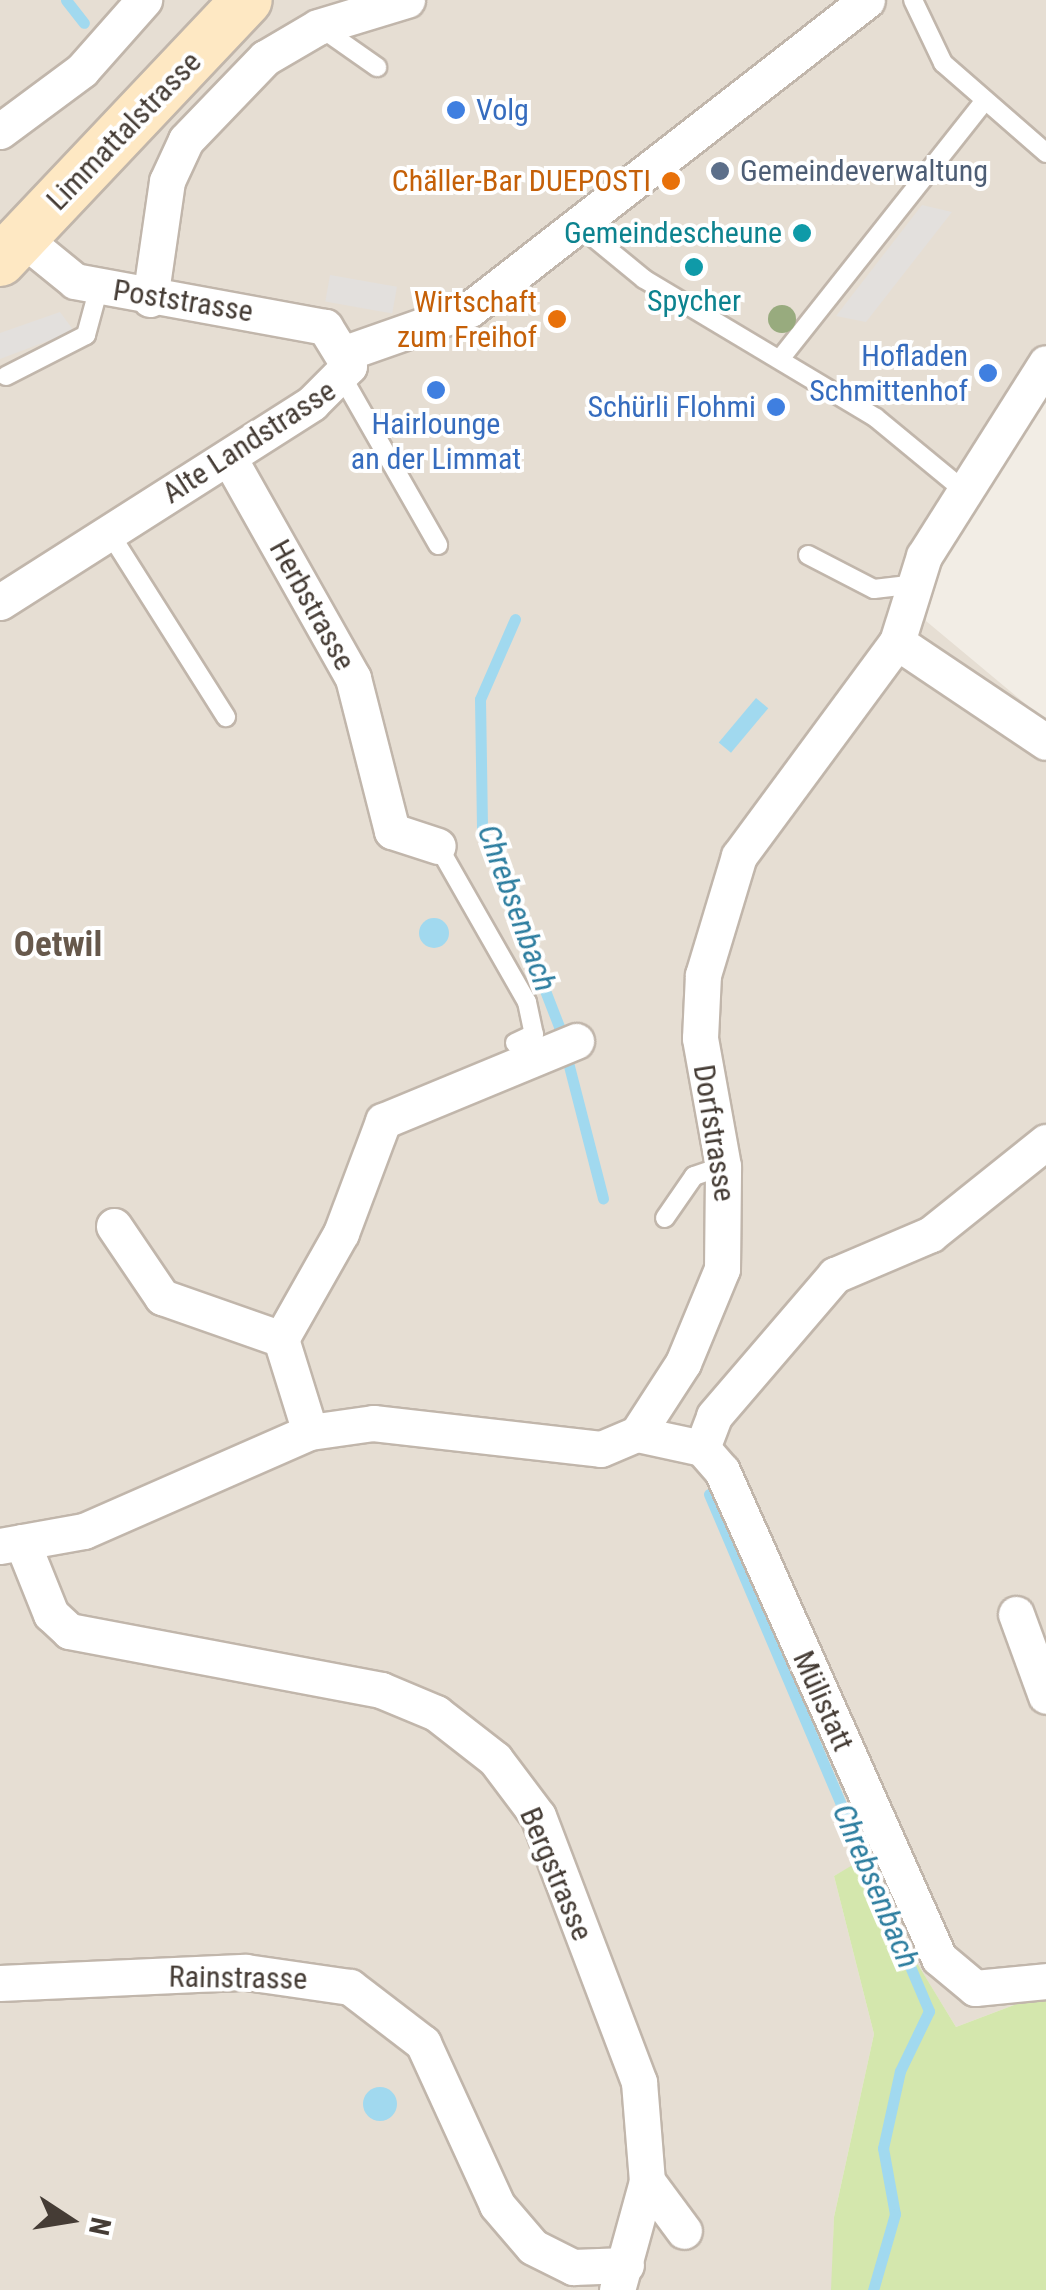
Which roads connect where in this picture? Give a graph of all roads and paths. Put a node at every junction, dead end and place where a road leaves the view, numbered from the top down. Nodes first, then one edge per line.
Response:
1 (144, 0) edge
2 (247, 0) edge
3 (407, 0) edge
4 (867, 0) edge
5 (913, 0) edge
6 (318, 26) junction
7 (377, 66) dead end
8 (983, 103) junction
9 (0, 131) edge
10 (1046, 153) edge
11 (582, 228) junction
12 (11, 249) edge
13 (99, 287) junction
14 (150, 299) junction
15 (780, 358) junction
16 (1046, 363) edge
17 (346, 366) junction
18 (6, 376) dead end
19 (229, 458) junction
20 (962, 489) junction
21 (108, 532) junction
22 (438, 545) dead end
23 (808, 555) dead end
24 (916, 584) junction
25 (0, 602) edge
26 (897, 642) junction
27 (226, 718) dead end
28 (1046, 742) edge
29 (438, 846) joint
30 (515, 1043) dead end
31 (568, 1045) dead end
32 (1046, 1142) edge
33 (722, 1166) junction
34 (666, 1218) dead end
35 (114, 1226) dead end
36 (281, 1339) junction
37 (310, 1432) junction
38 (637, 1434) junction
39 (702, 1448) junction
40 (11, 1544) edge
41 (1016, 1614) dead end
42 (1046, 1696) edge
43 (1046, 1981) edge
44 (0, 1983) edge
45 (647, 2181) junction
46 (684, 2232) dead end
47 (622, 2277) edge

1 - 9 street
2 - 12 main road, Limmattalstrasse
3 - 6 street
4 - 11 street, Alte Landstrasse
5 - 8 lane
6 - 7 lane
6 - 14 street
8 - 10 lane
8 - 15 lane
11 - 15 lane
11 - 17 street, Alte Landstrasse
12 - 13 street, Poststrasse
13 - 14 street, Poststrasse
13 - 18 lane
14 - 17 street, Poststrasse
15 - 20 lane
16 - 20 street, Dorfstrasse
17 - 19 street, Alte Landstrasse
17 - 22 lane
19 - 21 street, Alte Landstrasse
19 - 29 street, Herbstrasse
20 - 24 street, Dorfstrasse
21 - 25 street, Alte Landstrasse
21 - 27 lane
23 - 24 lane
24 - 26 street, Dorfstrasse
26 - 28 street
26 - 33 street, Dorfstrasse
29 - 30 lane
31 - 36 street
32 - 39 street
33 - 34 lane
33 - 38 street, Dorfstrasse
35 - 36 street
36 - 37 street
37 - 38 street
37 - 40 street
38 - 39 street
39 - 43 street, Mülistatt
40 - 45 street, Bergstrasse
41 - 42 street
44 - 47 street, Rainstrasse
45 - 46 street
45 - 47 street

